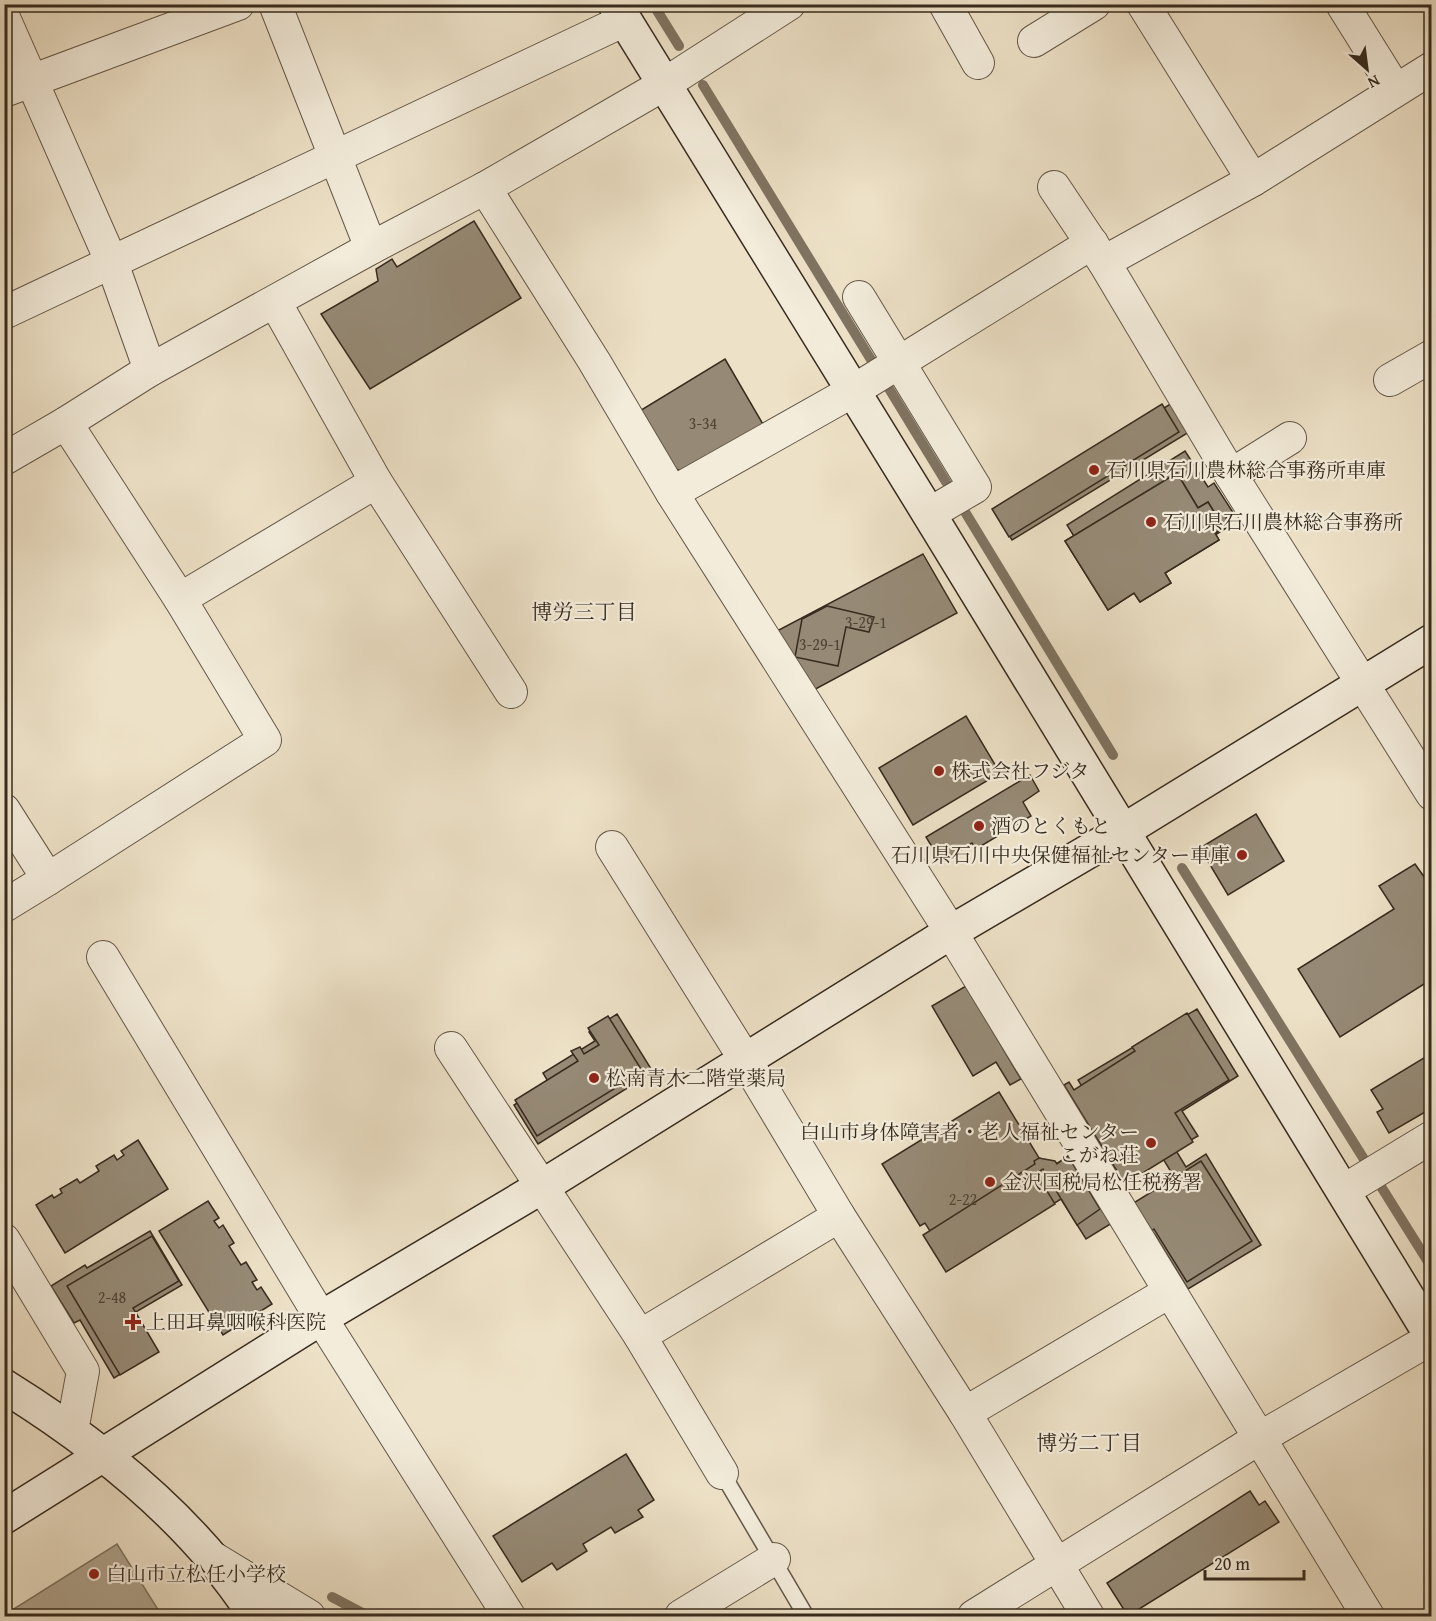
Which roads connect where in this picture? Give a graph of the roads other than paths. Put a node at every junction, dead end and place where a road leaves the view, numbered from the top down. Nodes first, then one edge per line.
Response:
1 (238, 4) edge
2 (275, 4) edge
3 (789, 4) edge
4 (945, 4) edge
5 (1094, 4) edge
6 (1143, 4) edge
7 (1342, 4) edge
8 (620, 12) edge
9 (4, 18) edge
10 (1034, 41) dead end
11 (978, 63) dead end
12 (1431, 68) edge
13 (18, 85) edge
14 (663, 85) junction
15 (1395, 89) junction
16 (334, 158) junction
17 (1253, 180) junction
18 (1054, 187) dead end
19 (484, 188) junction
20 (371, 248) junction
21 (1098, 252) junction
22 (112, 263) junction
23 (859, 297) dead end
24 (275, 302) junction
25 (4, 313) edge
26 (1431, 356) edge
27 (899, 362) junction
28 (150, 370) junction
29 (1390, 380) dead end
30 (853, 391) junction
31 (66, 423) junction
32 (1290, 438) dead end
33 (4, 459) edge
34 (1231, 475) junction
35 (376, 482) junction
36 (672, 493) junction
37 (929, 514) junction
38 (180, 599) junction
39 (1431, 641) edge
40 (1362, 683) junction
41 (511, 692) dead end
42 (1431, 794) edge
43 (4, 810) edge
44 (1123, 831) junction
45 (612, 847) dead end
46 (48, 879) junction
47 (4, 906) edge
48 (951, 932) junction
49 (103, 957) dead end
50 (451, 1048) dead end
51 (746, 1061) junction
52 (1431, 1137) edge
53 (1363, 1178) junction
54 (543, 1186) junction
55 (839, 1216) junction
56 (4, 1240) edge
57 (1169, 1292) junction
58 (321, 1318) junction
59 (640, 1336) junction
60 (1431, 1337) edge
61 (4, 1386) edge
62 (965, 1413) junction
63 (72, 1431) junction
64 (1258, 1439) junction
65 (105, 1454) junction
66 (722, 1473) joint
67 (4, 1517) edge
68 (208, 1555) junction
69 (774, 1559) junction
70 (1058, 1565) junction
71 (255, 1617) edge
72 (309, 1617) edge
73 (509, 1617) edge
74 (681, 1617) edge
75 (806, 1617) edge
76 (974, 1617) edge
77 (1088, 1617) edge
78 (1368, 1617) edge

1 - 13 street
2 - 16 street
3 - 14 street
4 - 11 street
5 - 10 street
6 - 17 street
7 - 15 street
8 - 14 street
8 - 16 street
9 - 13 street
12 - 15 street
13 - 22 street
14 - 19 street
14 - 30 street
15 - 17 street
16 - 20 street
16 - 22 street
17 - 21 street
18 - 21 street
19 - 20 street
19 - 36 street
20 - 24 street
21 - 27 street
21 - 34 street
22 - 25 street
22 - 28 street
23 - 27 street
24 - 28 street
24 - 35 street
26 - 29 street
27 - 30 street
27 - 37 street
28 - 31 street
30 - 36 street
30 - 37 street
31 - 33 street
31 - 38 street
32 - 34 street
34 - 40 street
35 - 38 street
35 - 41 street
36 - 48 street
37 - 44 street
38 - 46 street
39 - 40 street
40 - 42 street
40 - 44 street
43 - 46 street
44 - 48 street
44 - 53 street
45 - 51 street
46 - 47 street
48 - 51 street
48 - 57 street
49 - 58 street
50 - 54 street
51 - 54 street
51 - 55 street
52 - 53 street
53 - 60 street
54 - 58 street
54 - 59 street
55 - 59 street
55 - 62 street
56 - 63 street
57 - 62 street
57 - 64 street
58 - 65 street
58 - 73 street
59 - 66 street
60 - 64 street
61 - 63 street
62 - 70 street
63 - 65 street
64 - 70 street
64 - 78 street
65 - 67 street
65 - 68 street
66 - 69 lane
68 - 71 street
68 - 72 street
69 - 74 street
69 - 75 lane
70 - 76 street
70 - 77 street

